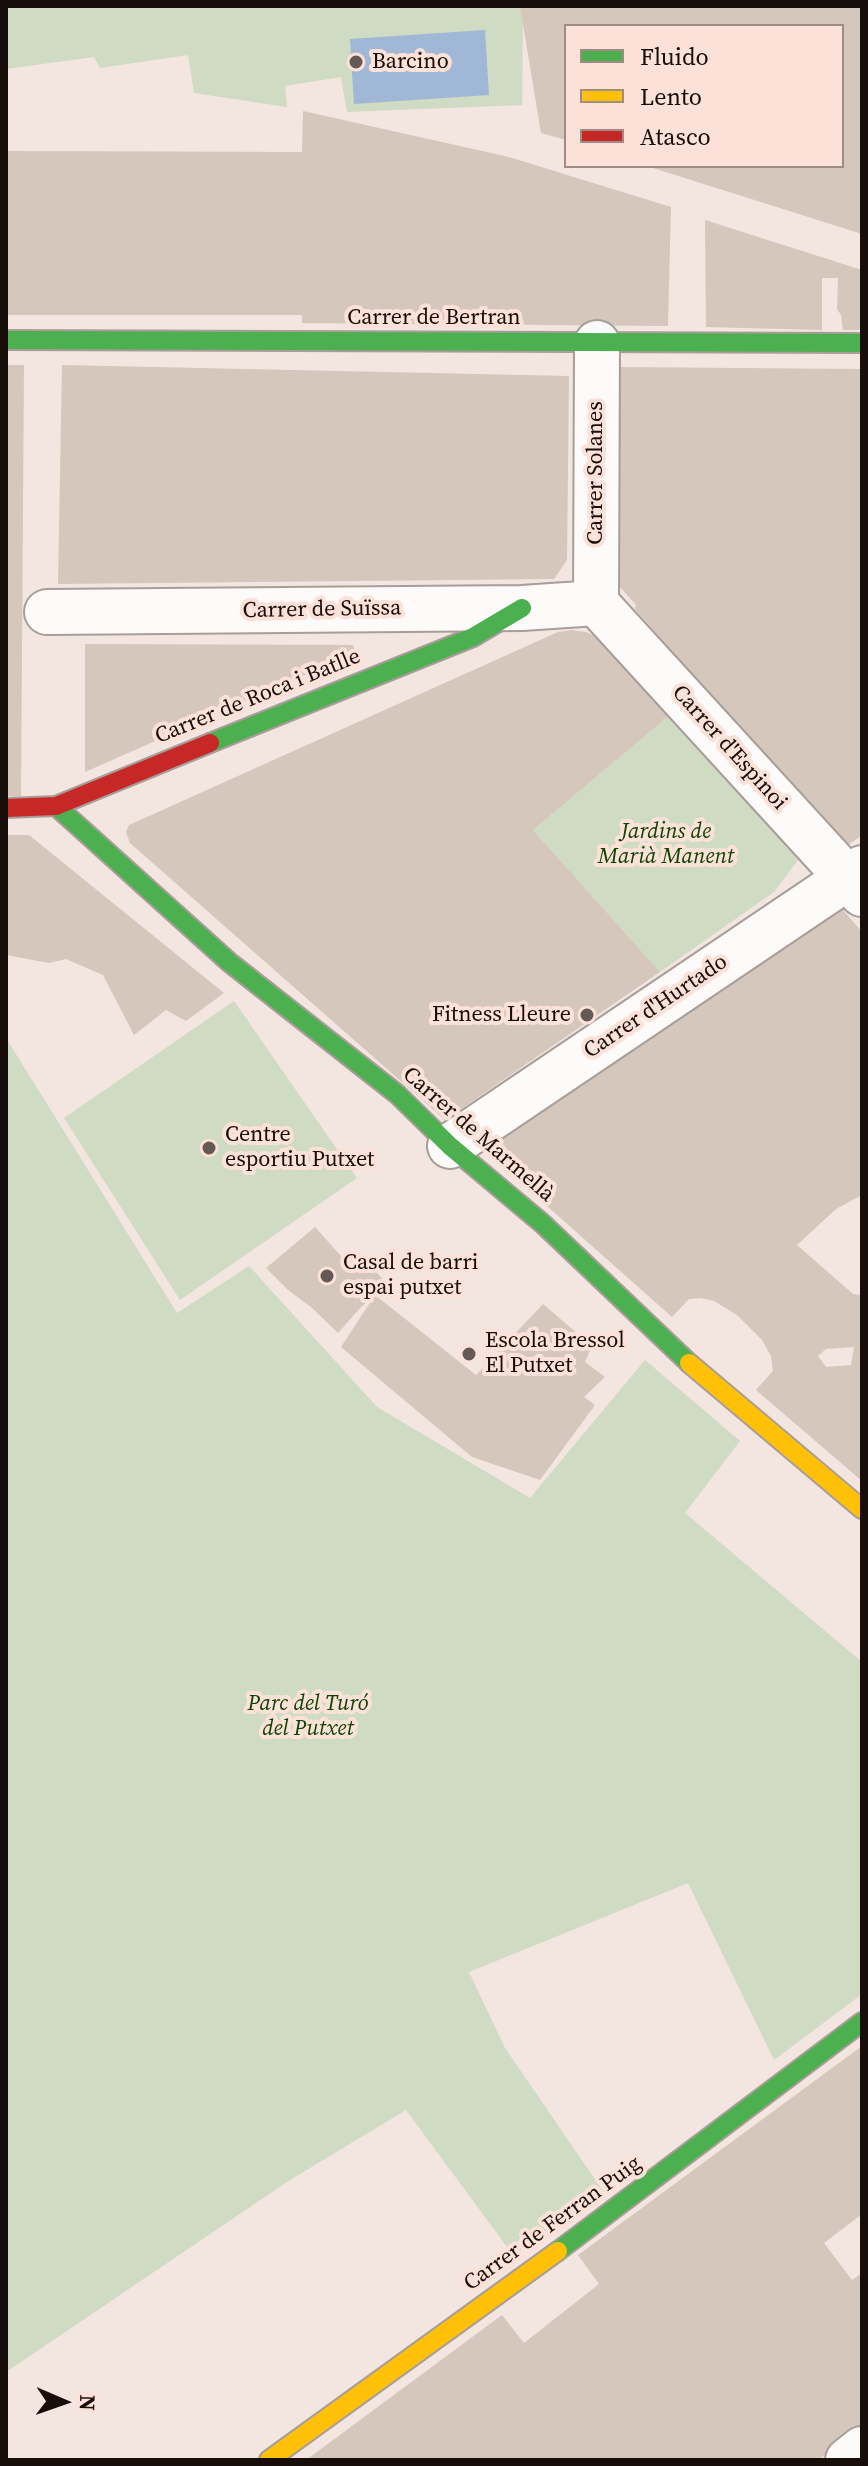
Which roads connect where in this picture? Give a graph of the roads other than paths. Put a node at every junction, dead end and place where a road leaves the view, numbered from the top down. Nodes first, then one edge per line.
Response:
1 (6, 340) edge
2 (597, 343) junction
3 (862, 343) edge
4 (596, 603) junction
5 (522, 608) junction
6 (47, 612) dead end
7 (56, 806) junction
8 (6, 808) edge
9 (857, 880) edge
10 (450, 1146) junction
11 (862, 1509) edge
12 (862, 2022) edge
13 (862, 2449) edge
14 (269, 2460) edge
15 (848, 2460) edge

1 - 2 street, Carrer de Bertran
2 - 3 street, Carrer de Bertran
2 - 4 street, Carrer Solanes
4 - 5 street, Carrer de Suïssa
4 - 9 street, Carrer d'Espinoi
5 - 6 street, Carrer de Suïssa
5 - 7 street, Carrer de Roca i Batlle
7 - 8 street, Carrer de Roca i Batlle
7 - 10 street, Carrer de Marmellà
9 - 10 street, Carrer d'Hurtado
10 - 11 street, Carrer de Marmellà
12 - 14 street, Carrer de Ferran Puig
13 - 15 street

